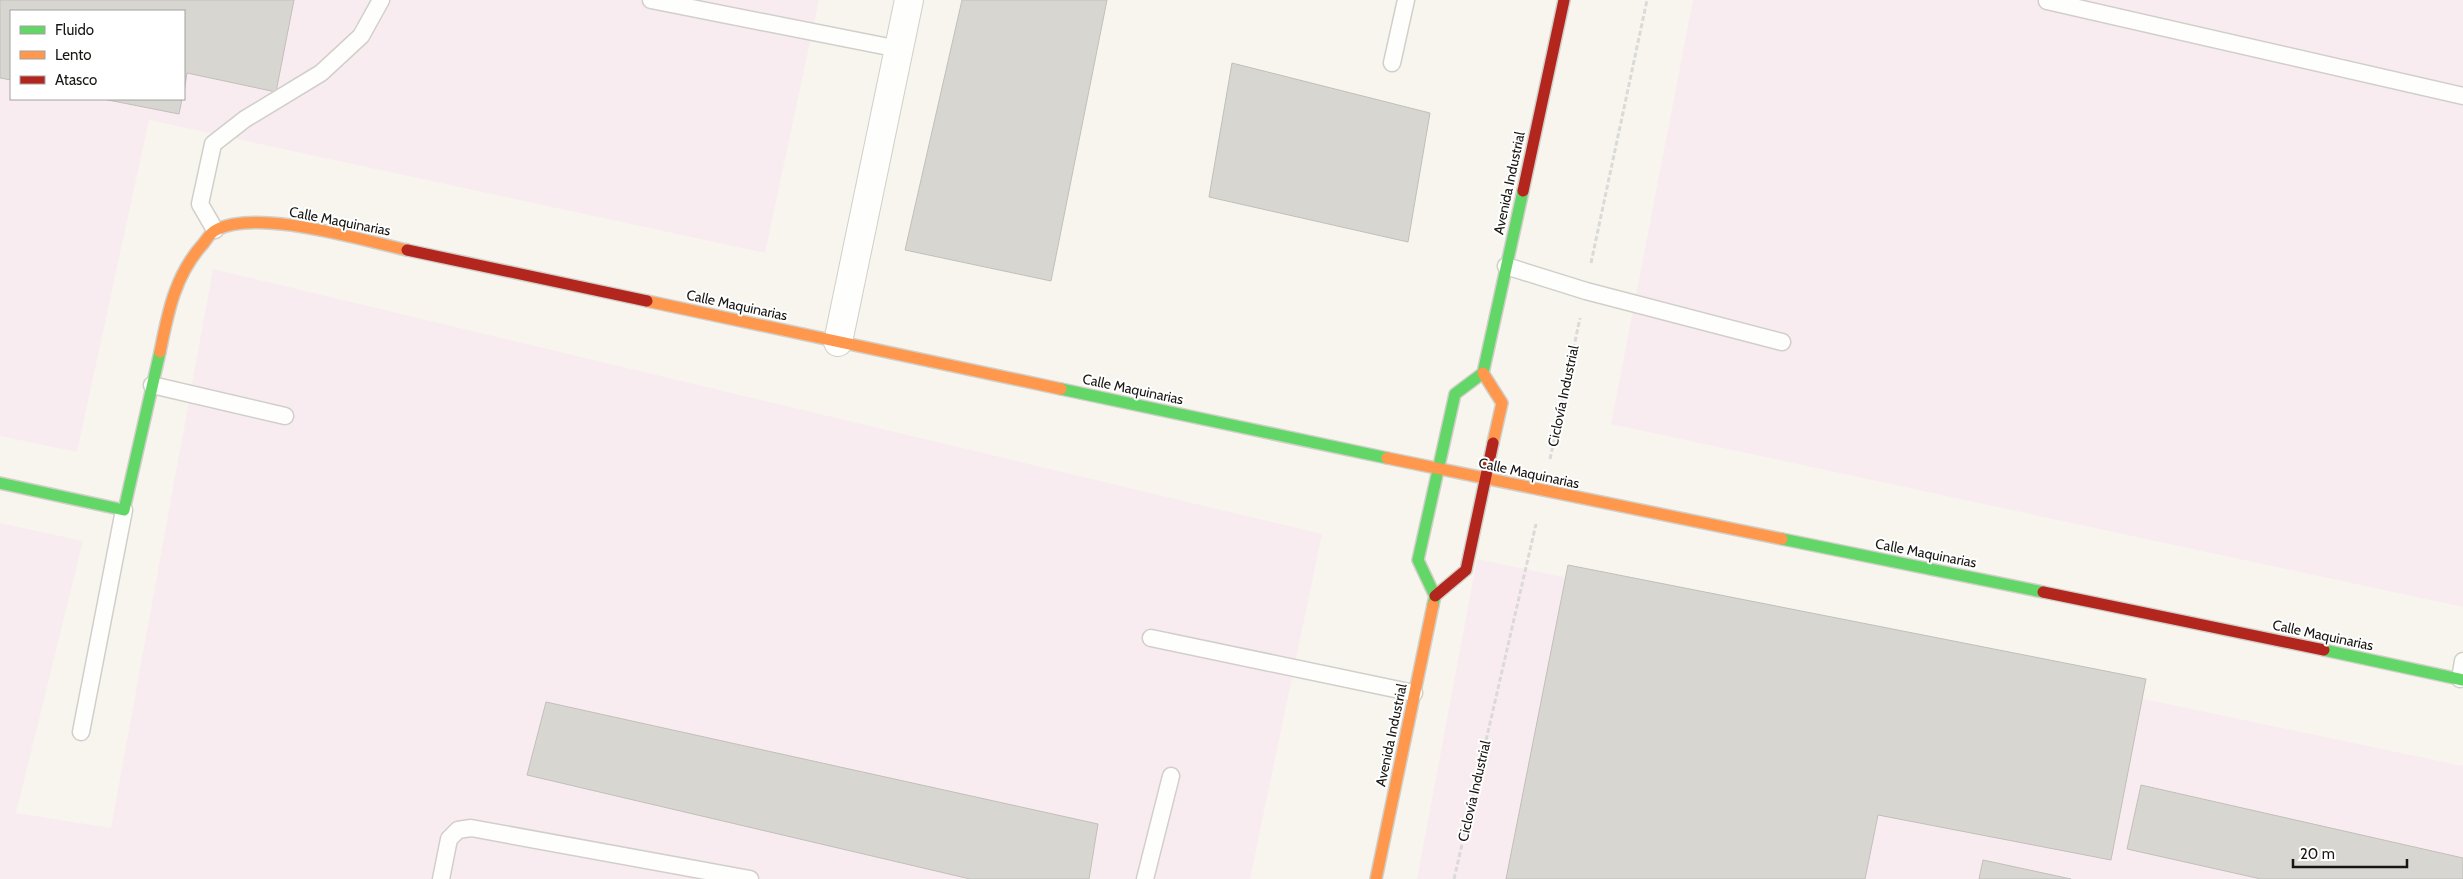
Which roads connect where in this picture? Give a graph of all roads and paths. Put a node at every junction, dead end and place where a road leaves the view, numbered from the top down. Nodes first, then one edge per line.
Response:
1 (381, 0) edge
2 (651, 0) edge
3 (909, 0) edge
4 (1406, 0) edge
5 (1564, 0) edge
6 (1647, 0) edge
7 (2047, 1) edge
8 (899, 49) junction
9 (1392, 63) dead end
10 (2463, 96) edge
11 (215, 230) junction
12 (1506, 266) junction
13 (1586, 291) junction
14 (838, 342) junction
15 (1782, 342) dead end
16 (1483, 373) junction
17 (152, 385) junction
18 (285, 416) dead end
19 (1438, 469) junction
20 (1486, 479) junction
21 (0, 483) edge
22 (1543, 491) junction
23 (124, 510) junction
24 (1435, 596) junction
25 (1152, 638) dead end
26 (2463, 661) edge
27 (2461, 679) edge
28 (1414, 694) junction
29 (81, 732) dead end
30 (1171, 776) dead end
31 (441, 879) edge
32 (750, 879) edge
33 (1145, 879) edge
34 (1376, 879) edge
35 (1454, 879) edge

1 - 11 lane
2 - 8 lane
3 - 8 street
4 - 9 lane
5 - 12 street, Avenida Industrial
6 - 13 path, Ciclovía Industrial
7 - 10 lane
8 - 14 street
11 - 14 street, Calle Maquinarias
11 - 17 street
12 - 13 lane
12 - 16 street, Avenida Industrial
13 - 15 lane
13 - 22 path, Ciclovía Industrial
14 - 19 street, Calle Maquinarias
16 - 19 street
16 - 20 street
17 - 18 lane
17 - 23 street
19 - 20 street, Calle Maquinarias
19 - 24 street
20 - 22 street, Calle Maquinarias
20 - 24 street
21 - 23 street
22 - 27 street, Calle Maquinarias
22 - 35 path, Ciclovía Industrial
23 - 29 lane
24 - 28 street, Avenida Industrial
25 - 28 lane
26 - 27 lane
28 - 34 street, Avenida Industrial
30 - 33 lane
31 - 32 lane

